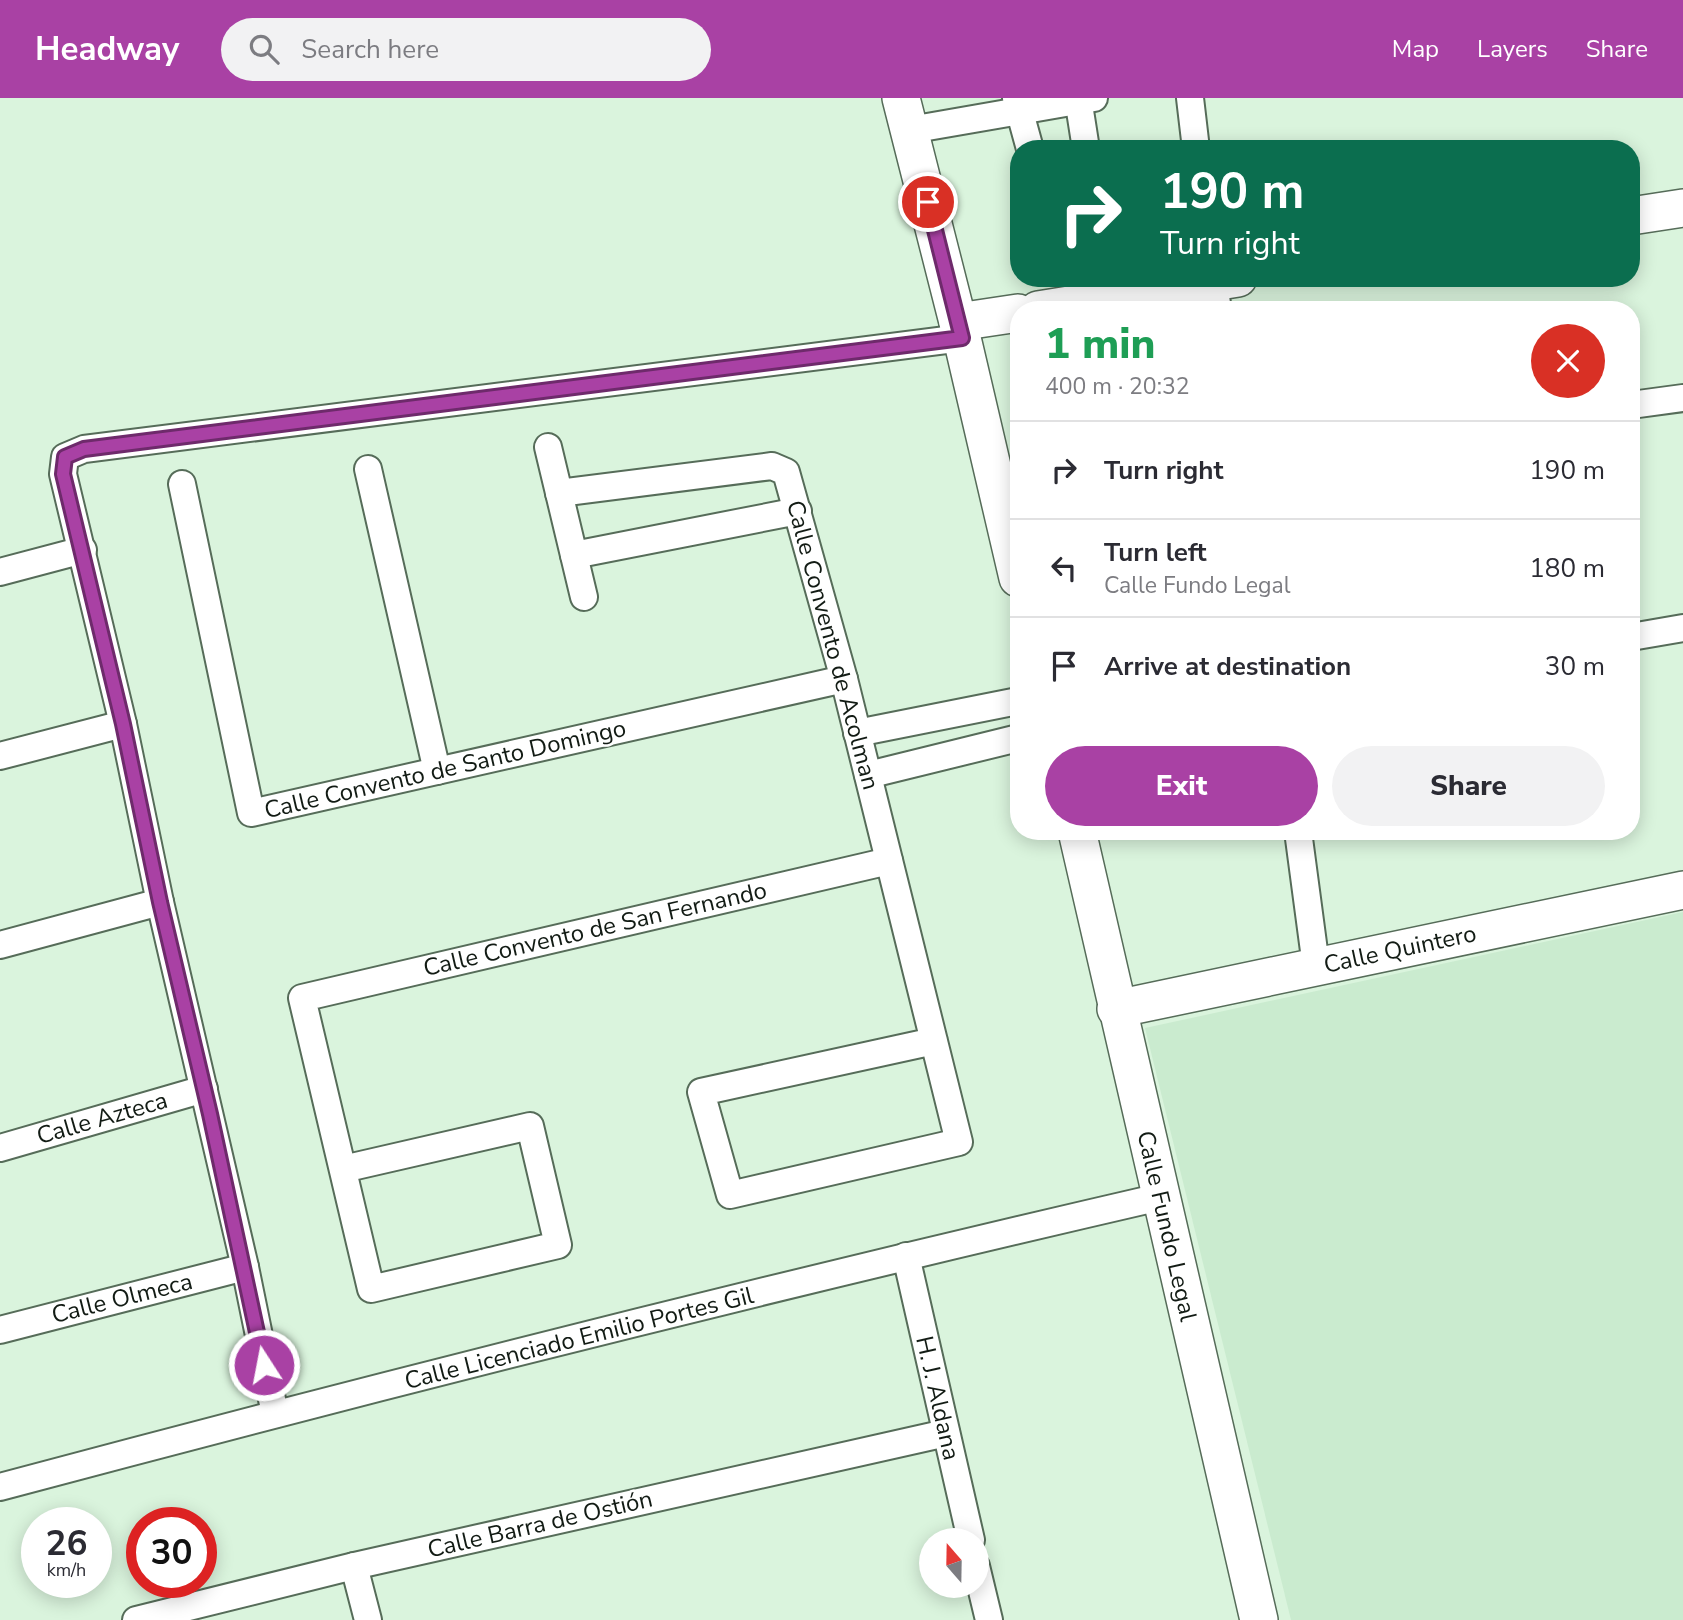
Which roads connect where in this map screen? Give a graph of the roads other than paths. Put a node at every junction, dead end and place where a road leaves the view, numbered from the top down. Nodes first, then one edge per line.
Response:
1 (1190, 98) edge
2 (1084, 99) edge
3 (1018, 105) edge
4 (905, 114) edge
5 (1028, 140) edge
6 (1086, 140) edge
7 (1195, 140) edge
8 (1683, 208) edge
9 (1640, 215) edge
10 (1220, 287) edge
11 (1109, 301) edge
12 (1010, 315) edge
13 (960, 330) junction
14 (1683, 398) edge
15 (1640, 404) edge
16 (548, 447) dead end
17 (368, 469) dead end
18 (181, 484) dead end
19 (559, 493) junction
20 (797, 511) junction
21 (1010, 544) edge
22 (83, 551) junction
23 (574, 555) junction
24 (0, 572) edge
25 (584, 597) dead end
26 (1683, 628) edge
27 (1640, 635) edge
28 (844, 679) junction
29 (1010, 703) edge
30 (123, 724) junction
31 (857, 733) junction
32 (1010, 740) edge
33 (0, 756) edge
34 (438, 771) junction
35 (868, 775) junction
36 (1079, 840) edge
37 (1299, 840) edge
38 (890, 861) junction
39 (1683, 890) edge
40 (160, 902) junction
41 (0, 945) edge
42 (1316, 966) junction
43 (1116, 1009) junction
44 (934, 1041) junction
45 (204, 1089) junction
46 (0, 1148) edge
47 (343, 1169) junction
48 (1160, 1198) junction
49 (906, 1256) junction
50 (244, 1267) junction
51 (0, 1329) edge
52 (275, 1413) junction
53 (946, 1433) junction
54 (0, 1487) edge
55 (968, 1528) edge
56 (354, 1566) junction
57 (984, 1598) edge
58 (136, 1620) edge
59 (368, 1620) edge
60 (989, 1620) edge
61 (1259, 1620) edge

1 - 7 street
2 - 3 street
2 - 6 street
3 - 4 street
3 - 5 street
4 - 13 street
8 - 9 street
10 - 11 street
12 - 13 street
13 - 21 street
13 - 22 street
14 - 15 street
16 - 19 street
17 - 34 street
18 - 34 street, Calle Convento de Santo Domingo
19 - 20 street, Calle Convento de Acolman
19 - 23 street
20 - 23 street
20 - 28 street, Calle Convento de Acolman
22 - 24 street
22 - 30 street
23 - 25 street
26 - 27 street
28 - 31 street, Calle Convento de Acolman
28 - 34 street, Calle Convento de Santo Domingo
29 - 31 street
30 - 33 street
30 - 40 street
31 - 35 street, Calle Convento de Acolman
32 - 35 street
35 - 38 street, Calle Convento de Acolman
36 - 43 street, Calle Fundo Legal
37 - 42 street
38 - 44 street, Calle Convento de Acolman
38 - 47 street, Calle Convento de San Fernando
39 - 42 street, Calle Quintero
40 - 41 street
40 - 45 street
42 - 43 street, Calle Quintero
43 - 48 street, Calle Fundo Legal
44 - 44 street, Calle Convento de Acolman
45 - 46 street, Calle Azteca
45 - 50 street
47 - 47 street
48 - 49 street, Calle Licenciado Emilio Portes Gil
48 - 61 street, Calle Fundo Legal
49 - 52 street, Calle Licenciado Emilio Portes Gil
49 - 53 street, H. J. Aldana
50 - 51 street, Calle Olmeca
50 - 52 street
52 - 54 street, Calle Licenciado Emilio Portes Gil
53 - 55 street, H. J. Aldana
53 - 56 street, Calle Barra de Ostión
56 - 58 street, Calle Barra de Ostión
56 - 59 street
57 - 60 street

